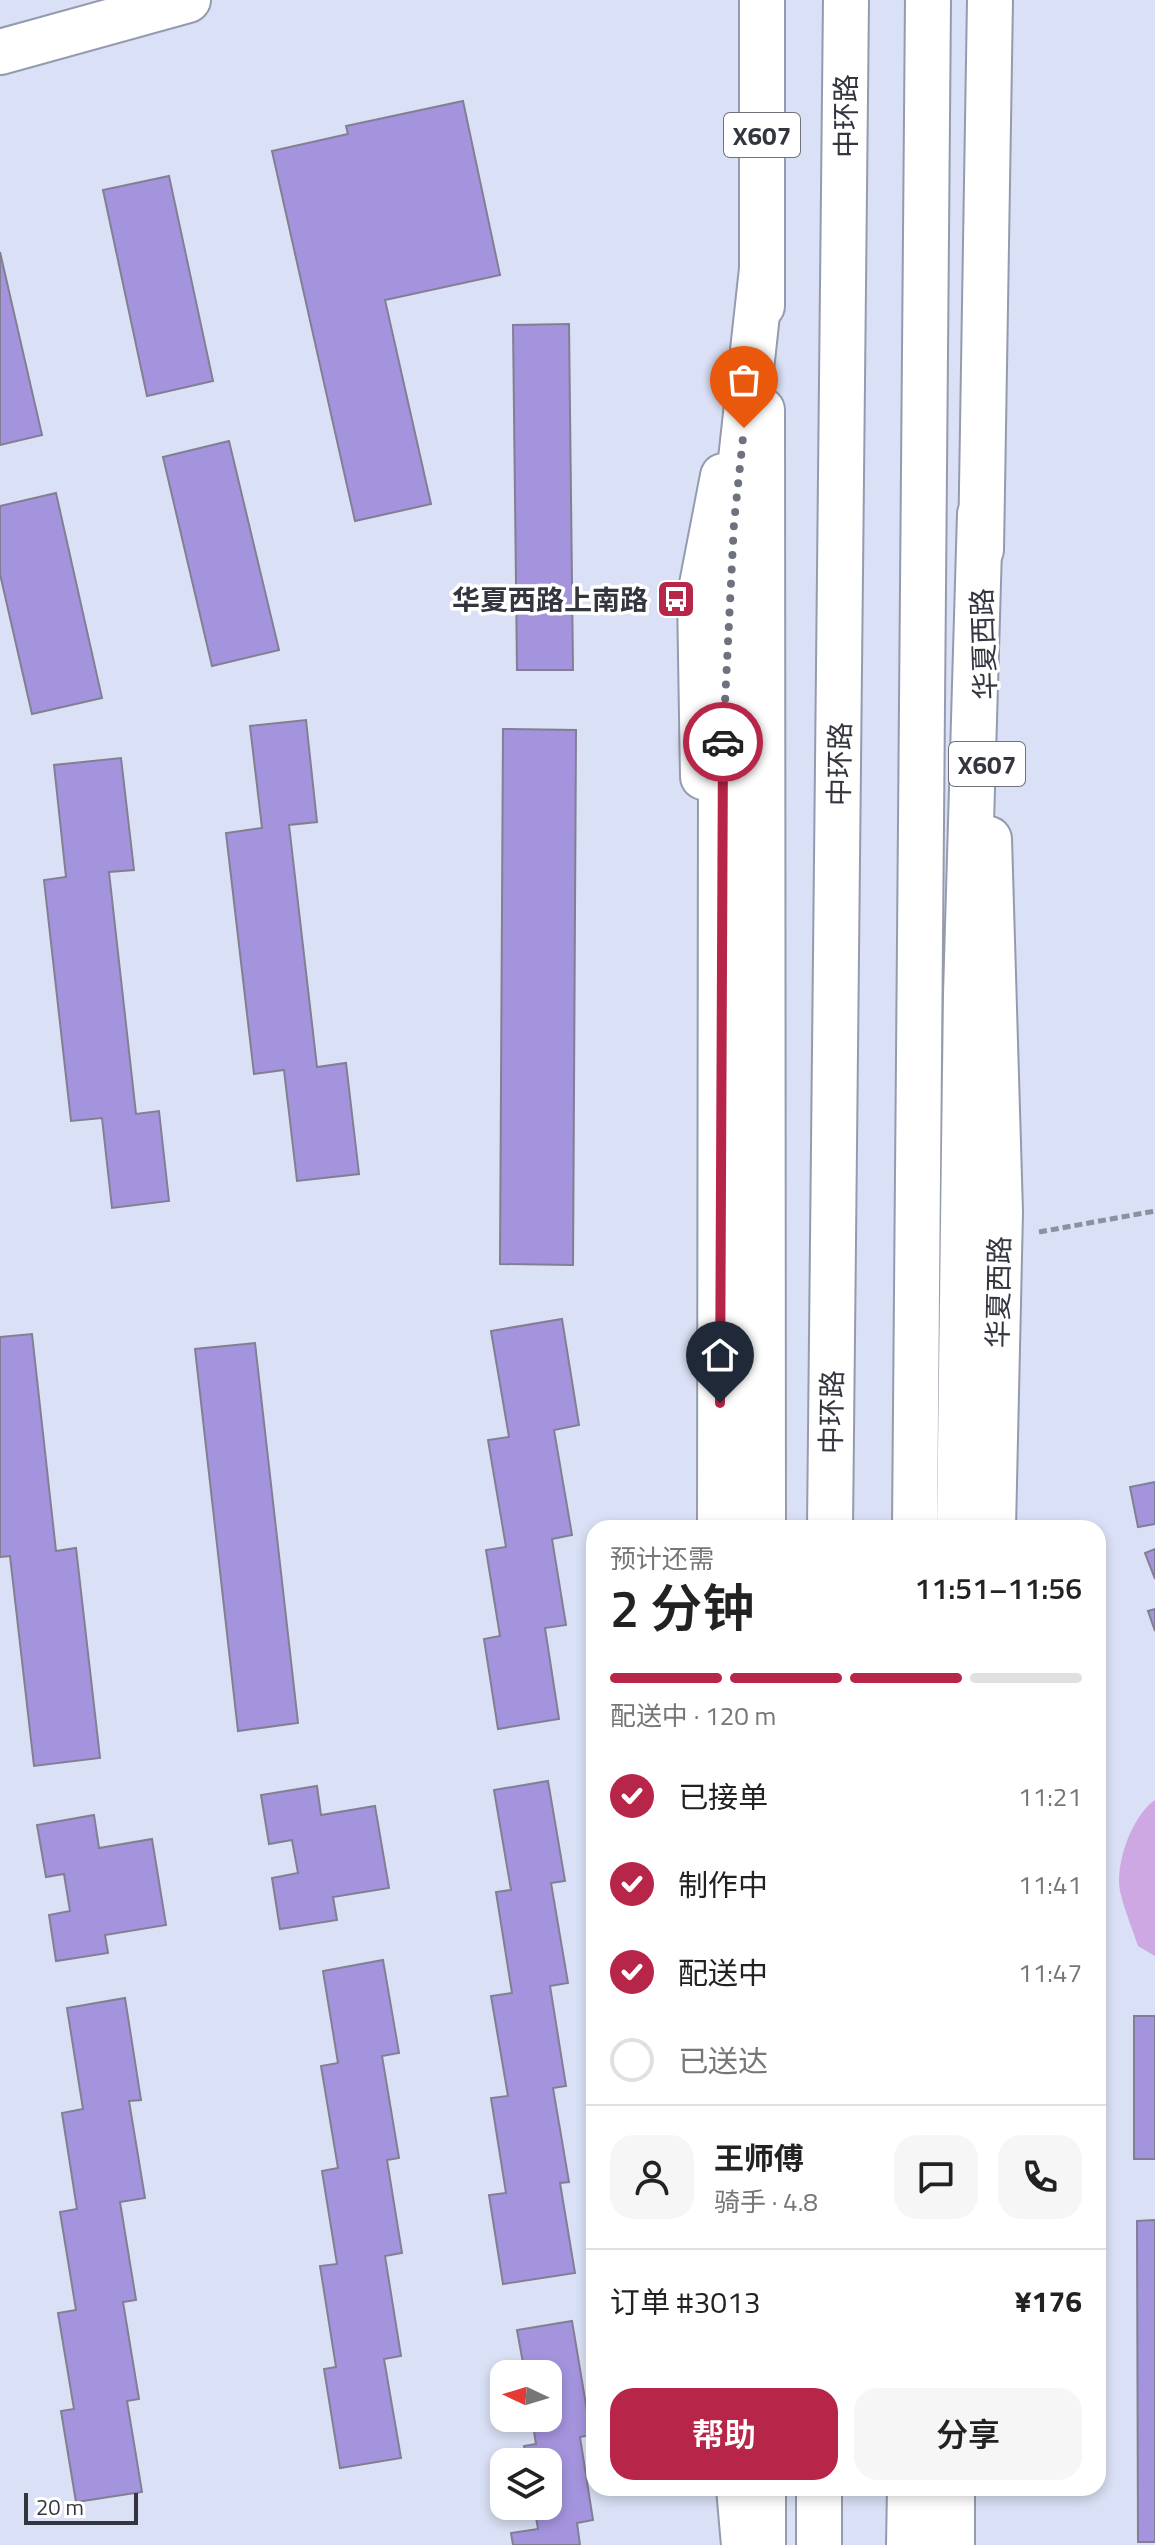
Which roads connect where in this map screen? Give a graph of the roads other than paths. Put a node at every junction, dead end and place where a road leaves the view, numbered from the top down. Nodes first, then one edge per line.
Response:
1 (188, 0) edge
2 (762, 0) edge
3 (846, 0) edge
4 (928, 0) edge
5 (990, 0) edge
6 (0, 52) edge
7 (762, 269) junction
8 (980, 514) junction
9 (713, 1520) edge
10 (720, 1520) edge
11 (763, 1520) edge
12 (830, 1520) edge
13 (915, 1520) edge
14 (959, 1520) edge
15 (993, 1520) edge
16 (726, 2496) edge
17 (740, 2496) edge
18 (763, 2496) edge
19 (819, 2496) edge
20 (910, 2496) edge
21 (952, 2496) edge
22 (971, 2496) edge
23 (727, 2545) edge
24 (744, 2545) edge
25 (763, 2545) edge
26 (819, 2545) edge
27 (909, 2545) edge
28 (952, 2545) edge
29 (969, 2545) edge

1 - 6 main road
2 - 7 main road, X607
3 - 12 main road, 中环路
4 - 13 main road
5 - 8 main road, 华夏西路 / X607
7 - 9 main road
7 - 10 main road
7 - 11 main road, X607
8 - 14 main road
8 - 15 main road, 华夏西路 / X607
16 - 23 main road
17 - 24 main road
18 - 25 main road
19 - 26 main road
20 - 27 main road
21 - 28 main road
22 - 29 main road

